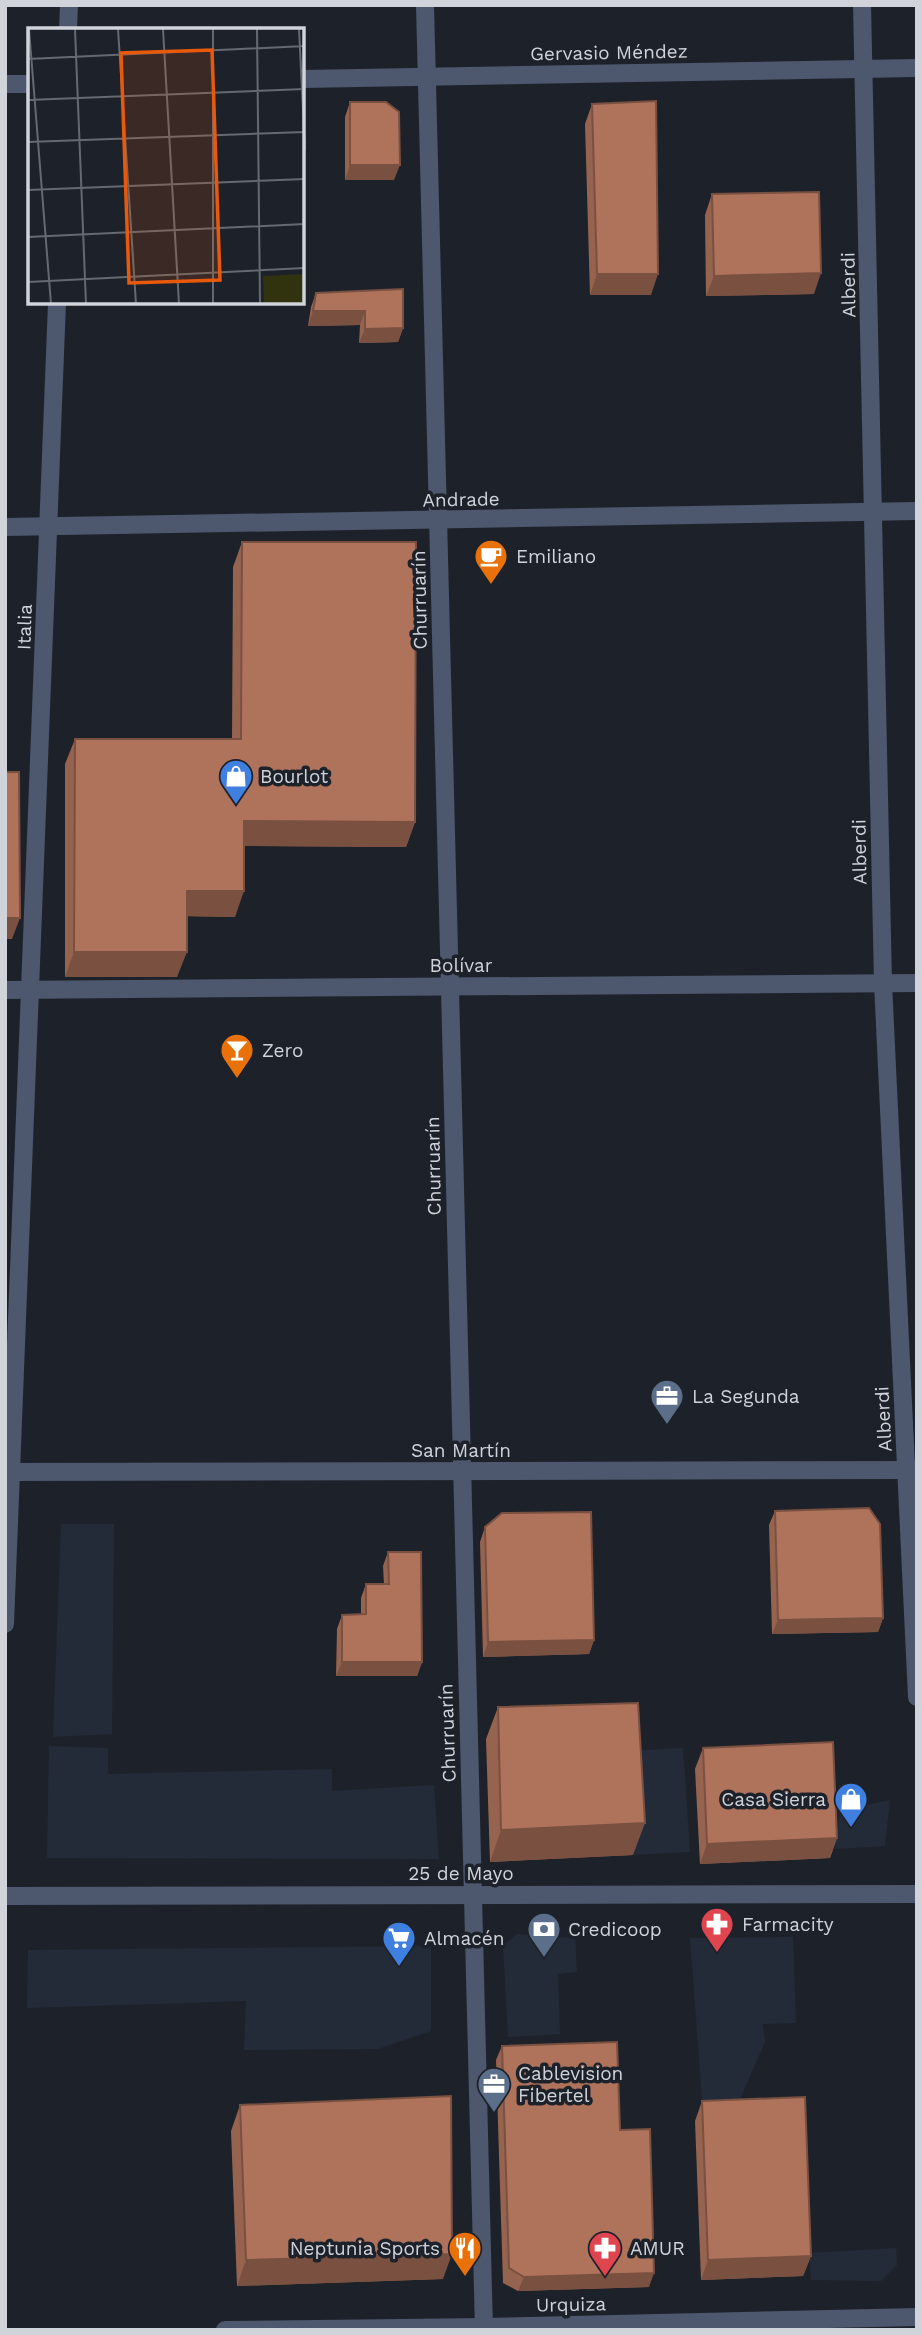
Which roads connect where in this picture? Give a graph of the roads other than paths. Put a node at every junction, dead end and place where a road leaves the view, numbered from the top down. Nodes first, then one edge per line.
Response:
1 (69, 5) edge
2 (425, 5) edge
3 (862, 5) edge
4 (68, 28) edge
5 (917, 68) edge
6 (864, 69) junction
7 (427, 76) junction
8 (304, 79) edge
9 (5, 84) edge
10 (28, 84) edge
11 (57, 304) edge
12 (917, 511) edge
13 (874, 512) junction
14 (438, 521) junction
15 (48, 526) junction
16 (5, 527) edge
17 (883, 983) junction
18 (917, 983) edge
19 (450, 986) junction
20 (5, 990) edge
21 (30, 990) junction
22 (912, 1470) edge
23 (461, 1471) junction
24 (8, 1472) edge
25 (5, 1624) edge
26 (917, 1697) edge
27 (472, 1894) junction
28 (917, 1894) edge
29 (5, 1896) edge
30 (917, 2316) edge
31 (484, 2328) edge
32 (225, 2330) edge

1 - 4 street
2 - 7 street, Churruarín
3 - 6 street, Alberdi
5 - 6 street, Gervasio Méndez
6 - 7 street, Gervasio Méndez
6 - 13 street, Alberdi
7 - 8 street, Gervasio Méndez
7 - 14 street, Churruarín
9 - 10 street
11 - 15 street, Italia
12 - 13 street, Andrade
13 - 14 street, Andrade
13 - 17 street, Alberdi
14 - 15 street, Andrade
14 - 19 street, Churruarín
15 - 16 street, Andrade
15 - 21 street, Italia
17 - 18 street, Bolívar
17 - 19 street, Bolívar
17 - 22 street, Alberdi
19 - 21 street, Bolívar
19 - 23 street, Churruarín
20 - 21 street, Bolívar
21 - 24 street, Italia
22 - 23 street, San Martín
22 - 26 street, Alberdi
23 - 24 street, San Martín
23 - 27 street, Churruarín
24 - 25 street, Italia
27 - 28 street, 25 de Mayo
27 - 29 street, 25 de Mayo
27 - 31 street, Churruarín
30 - 31 street, Urquiza
31 - 32 street, Urquiza

